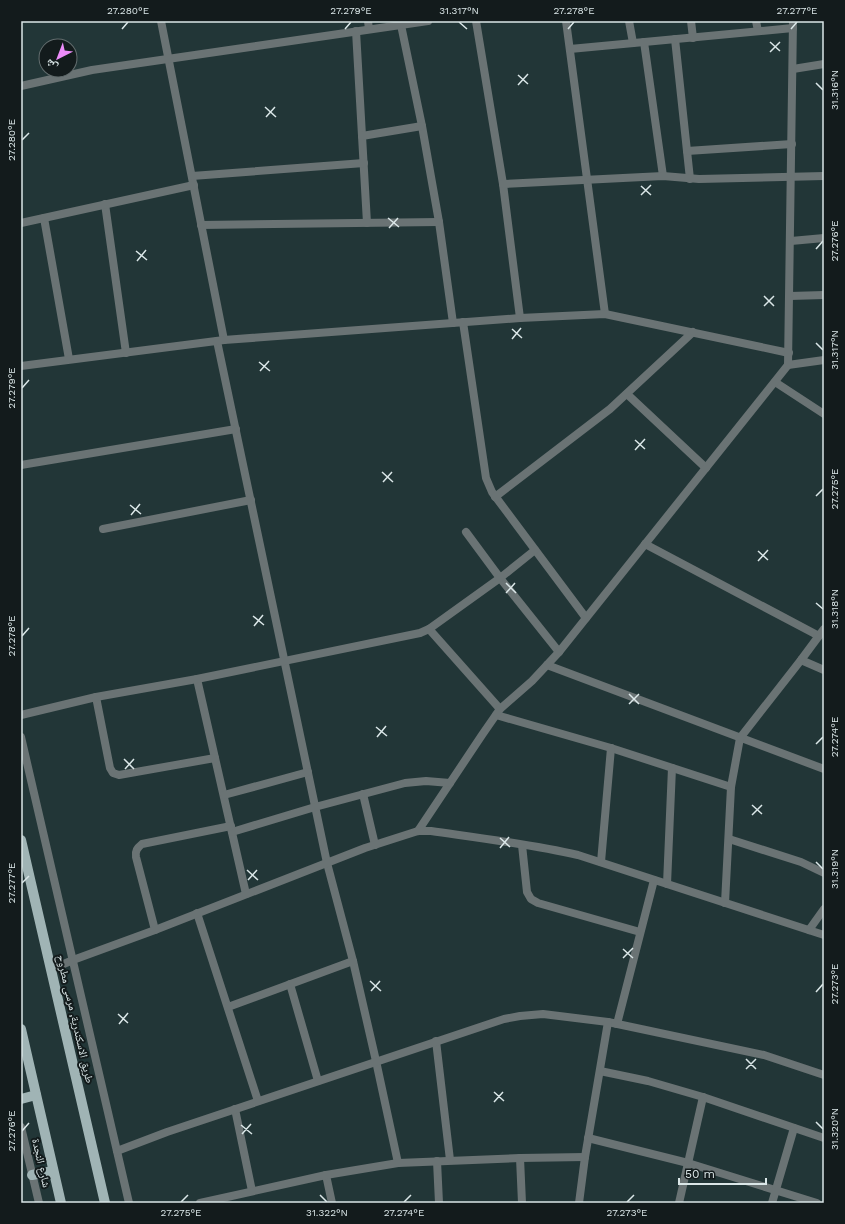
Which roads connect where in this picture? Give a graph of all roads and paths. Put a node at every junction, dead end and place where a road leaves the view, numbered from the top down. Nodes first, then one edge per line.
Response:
1 (161, 21) edge
2 (428, 21) edge
3 (476, 21) edge
4 (566, 21) edge
5 (630, 21) edge
6 (691, 21) edge
7 (756, 21) edge
8 (369, 25) edge
9 (402, 25) junction
10 (793, 25) edge
11 (356, 31) junction
12 (758, 31) junction
13 (694, 38) junction
14 (675, 39) junction
15 (644, 42) junction
16 (633, 43) junction
17 (570, 49) junction
18 (169, 58) junction
19 (824, 64) edge
20 (793, 69) junction
21 (21, 86) edge
22 (422, 126) junction
23 (362, 136) junction
24 (792, 144) junction
25 (687, 151) junction
26 (364, 163) junction
27 (192, 176) junction
28 (663, 176) junction
29 (824, 176) edge
30 (792, 177) junction
31 (588, 179) junction
32 (690, 179) junction
33 (503, 184) junction
34 (194, 185) junction
35 (105, 204) junction
36 (44, 218) junction
37 (21, 222) edge
38 (439, 222) junction
39 (367, 223) junction
40 (201, 224) junction
41 (824, 238) edge
42 (791, 241) junction
43 (824, 295) edge
44 (790, 296) junction
45 (606, 314) junction
46 (520, 318) junction
47 (463, 322) junction
48 (453, 323) junction
49 (693, 332) junction
50 (221, 341) junction
51 (126, 353) junction
52 (789, 353) junction
53 (69, 360) junction
54 (824, 360) edge
55 (788, 365) junction
56 (21, 366) edge
57 (775, 382) junction
58 (627, 394) junction
59 (824, 414) edge
60 (236, 429) junction
61 (21, 465) edge
62 (706, 468) junction
63 (495, 497) junction
64 (250, 500) junction
65 (103, 529) dead end
66 (466, 532) dead end
67 (645, 544) junction
68 (535, 550) junction
69 (500, 578) junction
70 (586, 618) junction
71 (430, 629) junction
72 (824, 629) edge
73 (819, 636) junction
74 (559, 652) junction
75 (284, 660) junction
76 (801, 660) junction
77 (547, 665) junction
78 (824, 670) edge
79 (197, 679) junction
80 (96, 697) junction
81 (498, 712) junction
82 (21, 714) edge
83 (21, 737) edge
84 (740, 738) junction
85 (611, 748) junction
86 (215, 758) junction
87 (672, 768) junction
88 (824, 769) edge
89 (308, 772) junction
90 (450, 783) junction
91 (731, 787) junction
92 (363, 794) junction
93 (224, 795) junction
94 (315, 807) junction
95 (232, 829) junction
96 (418, 831) junction
97 (728, 839) junction
98 (21, 840) edge
99 (375, 845) junction
100 (522, 845) junction
101 (601, 862) junction
102 (327, 863) junction
103 (824, 874) edge
104 (654, 880) junction
105 (667, 884) junction
106 (246, 894) junction
107 (725, 903) junction
108 (824, 909) edge
109 (197, 913) junction
110 (155, 930) junction
111 (809, 930) junction
112 (640, 932) junction
113 (824, 935) edge
114 (73, 960) junction
115 (353, 961) junction
116 (52, 969) junction
117 (290, 984) junction
118 (228, 1007) junction
119 (608, 1022) junction
120 (617, 1024) junction
121 (21, 1029) edge
122 (436, 1041) junction
123 (376, 1061) junction
124 (600, 1071) junction
125 (824, 1075) edge
126 (318, 1081) junction
127 (36, 1095) junction
128 (703, 1097) junction
129 (21, 1098) edge
130 (258, 1101) junction
131 (235, 1109) junction
132 (21, 1127) edge
133 (794, 1128) junction
134 (588, 1138) junction
135 (824, 1138) edge
136 (117, 1151) junction
137 (520, 1158) junction
138 (585, 1158) junction
139 (450, 1160) junction
140 (437, 1161) junction
141 (398, 1163) junction
142 (688, 1163) junction
143 (52, 1170) junction
144 (32, 1175) junction
145 (326, 1175) junction
146 (775, 1190) junction
147 (252, 1191) junction
148 (225, 1200) edge
149 (39, 1203) edge
150 (60, 1203) edge
151 (105, 1203) edge
152 (129, 1203) edge
153 (200, 1203) edge
154 (332, 1203) edge
155 (440, 1203) edge
156 (522, 1203) edge
157 (579, 1203) edge
158 (679, 1203) edge
159 (772, 1203) edge
160 (817, 1203) edge

1 - 18 street
2 - 9 street
3 - 33 street
4 - 17 street
5 - 16 street
6 - 13 street
7 - 12 street
8 - 9 street
8 - 11 street
9 - 22 street
10 - 12 street
10 - 20 street
11 - 18 street
11 - 23 street
12 - 13 street
13 - 14 street
14 - 15 street
14 - 25 street
15 - 16 street
15 - 28 street
16 - 17 street
17 - 31 street
18 - 21 street
18 - 27 street
19 - 20 street
20 - 24 street
22 - 23 street
22 - 38 street
23 - 26 street
24 - 25 street
24 - 30 street
25 - 32 street
26 - 27 street
26 - 39 street
27 - 34 street
28 - 31 street
28 - 32 street
29 - 30 street
30 - 32 street
30 - 42 street
31 - 33 street
31 - 45 street
33 - 46 street
34 - 35 street
34 - 40 street
35 - 36 street
35 - 51 street
36 - 37 street
36 - 53 street
38 - 39 street
38 - 48 street
39 - 40 street
40 - 50 street
41 - 42 street
42 - 44 street
43 - 44 street
44 - 52 street
45 - 46 street
45 - 49 street
46 - 47 street
47 - 48 street
47 - 63 street
48 - 50 street
49 - 52 street
49 - 58 street
50 - 51 street
50 - 60 street
51 - 53 street
52 - 55 street
53 - 56 street
54 - 55 street
55 - 57 street
57 - 59 street
57 - 62 street
58 - 62 street
58 - 63 street
60 - 61 street
60 - 64 street
62 - 67 street
63 - 68 street
64 - 65 street
64 - 75 street
66 - 69 street
67 - 70 street
67 - 73 street
68 - 69 street
68 - 70 street
69 - 71 street
69 - 74 street
70 - 74 street
71 - 75 street
71 - 81 street
72 - 73 street
73 - 76 street
74 - 77 street
75 - 79 street
75 - 89 street
76 - 78 street
76 - 84 street
77 - 81 street
77 - 84 street
79 - 80 street
79 - 86 street
80 - 82 street
80 - 86 street
81 - 85 street
81 - 90 street
83 - 114 street
84 - 88 street
84 - 91 street
85 - 87 street
85 - 101 street
86 - 93 street
87 - 91 street
87 - 105 street
89 - 93 street
89 - 94 street
90 - 92 street
90 - 96 street
91 - 97 street
92 - 94 street
92 - 99 street
93 - 95 street
94 - 95 street
94 - 102 street
95 - 106 street
95 - 110 street
96 - 99 street
96 - 100 street
97 - 103 street
97 - 107 street
98 - 116 main road, طريق الاسكندرية, مرسى مطروح
99 - 102 street
100 - 101 street
100 - 112 street
101 - 104 street
102 - 106 street
102 - 115 street
104 - 105 street
104 - 112 street
105 - 107 street
106 - 109 street
107 - 111 street
108 - 111 street
109 - 110 street
109 - 118 street
110 - 114 street
111 - 113 street
112 - 120 street
114 - 116 street
114 - 136 street
115 - 117 street
115 - 123 street
116 - 151 main road, طريق الاسكندرية, مرسى مطروح
117 - 118 street
117 - 126 street
118 - 130 street
119 - 120 street
119 - 122 street
119 - 124 street
120 - 125 street
121 - 127 main road
122 - 123 street
122 - 139 street
123 - 126 street
123 - 141 street
124 - 128 street
124 - 134 street
126 - 130 street
127 - 129 main road
127 - 143 main road
128 - 133 street
128 - 142 street
130 - 131 street
131 - 136 street
131 - 147 street
132 - 144 street, شارع النجدة
133 - 135 street
133 - 146 street
134 - 138 street
134 - 142 street
136 - 152 street
137 - 138 street
137 - 139 street
137 - 156 street
138 - 157 street
139 - 140 street
140 - 141 street
140 - 155 street
141 - 145 street
142 - 146 street
142 - 158 street
143 - 144 main road
143 - 150 main road
144 - 149 street, شارع النجدة
145 - 147 street
145 - 154 street
146 - 159 street
146 - 160 street
147 - 148 street
148 - 153 street

